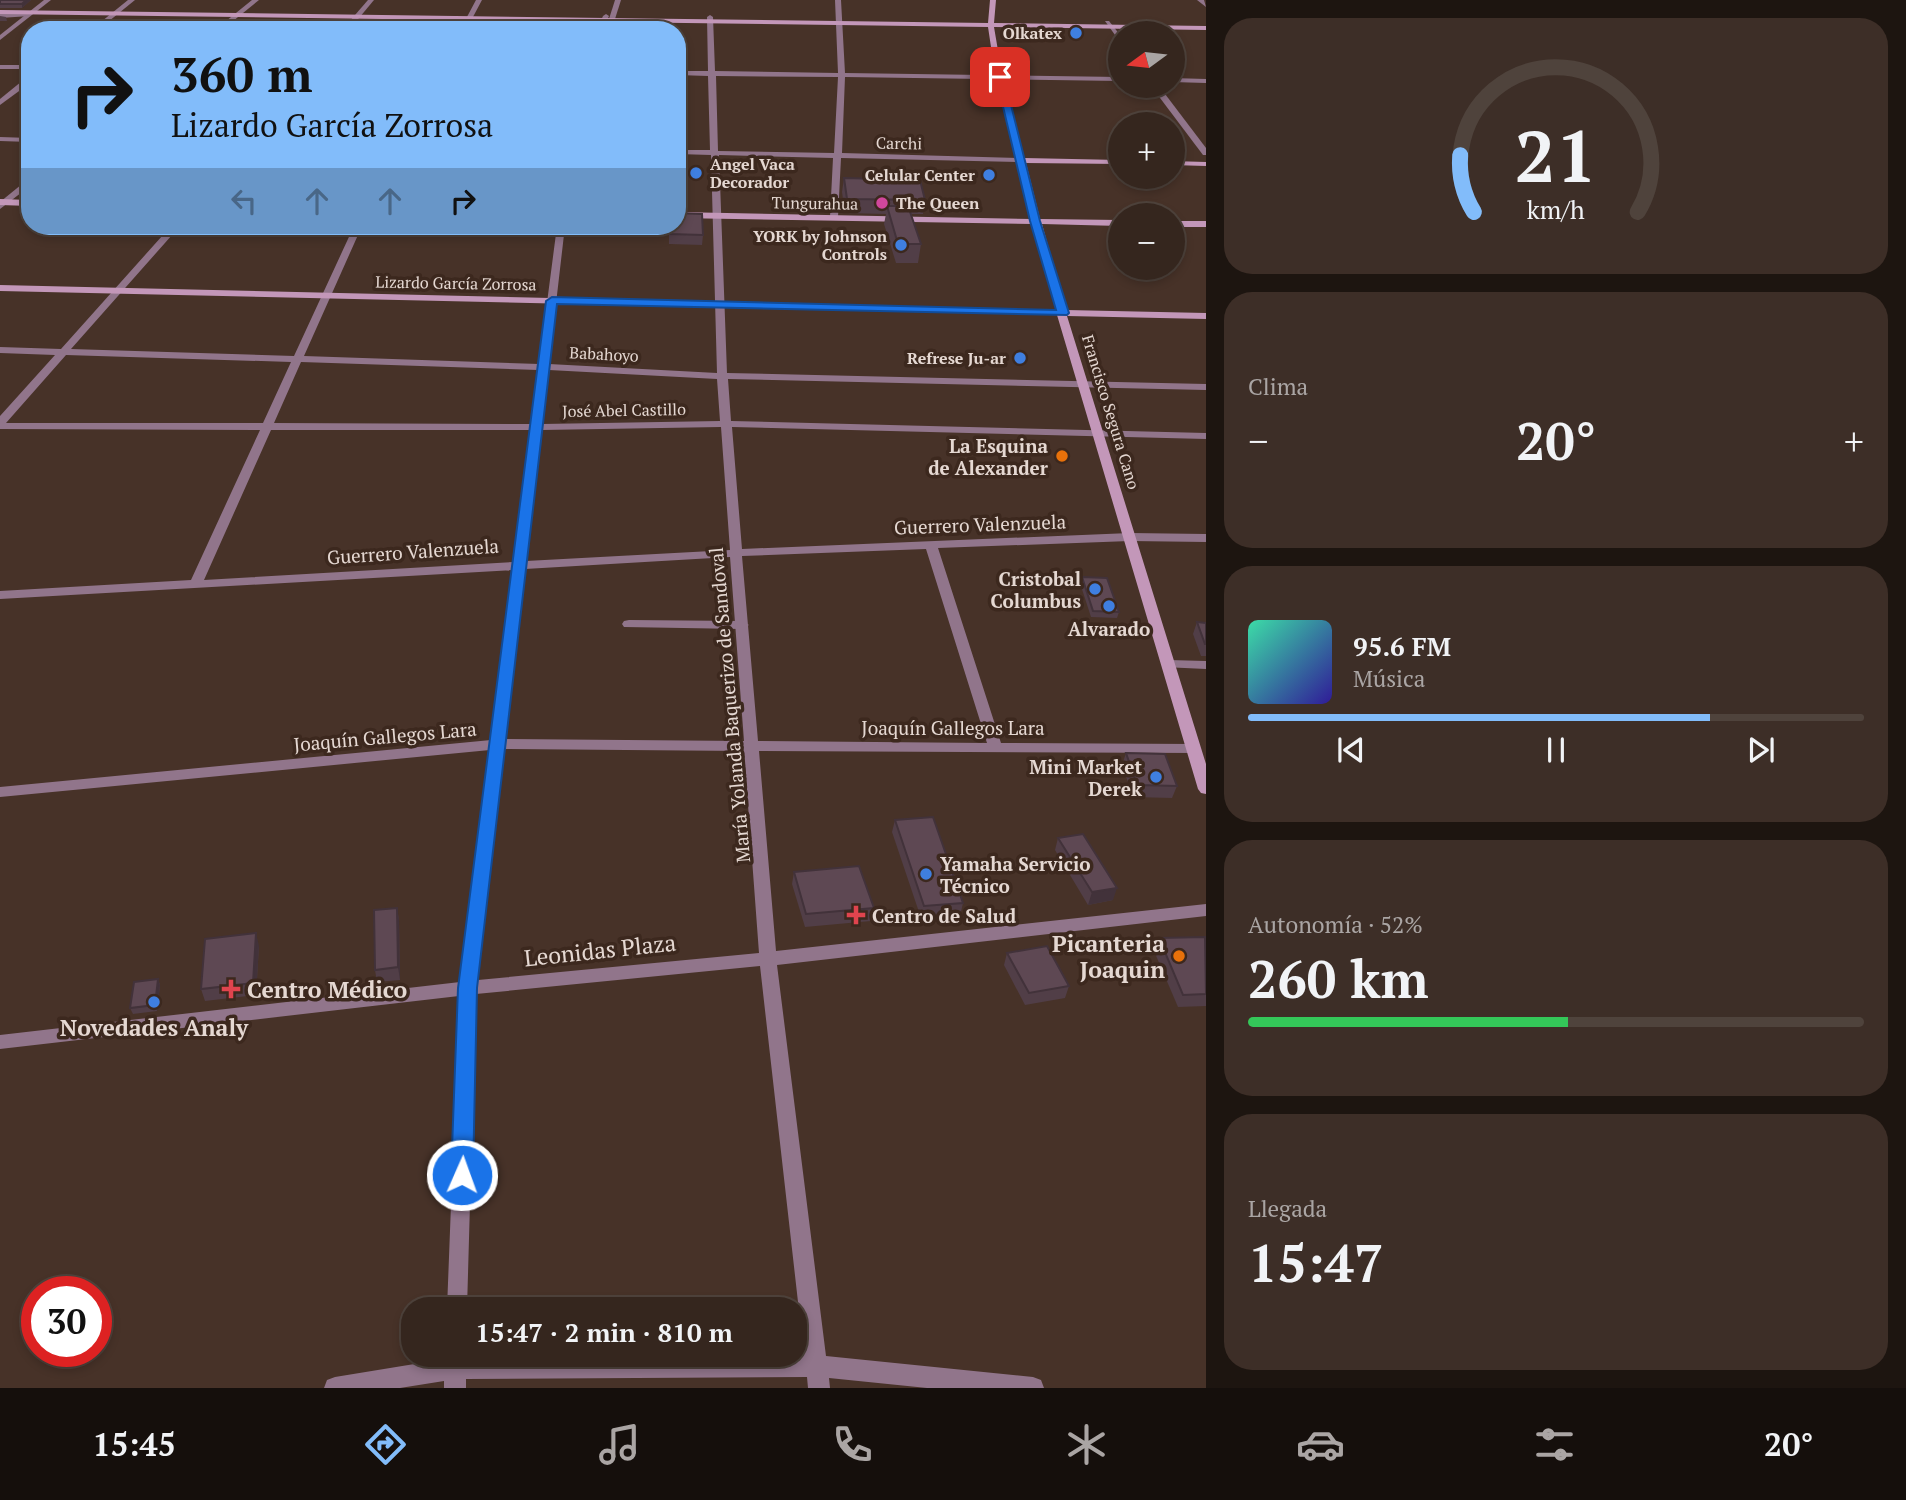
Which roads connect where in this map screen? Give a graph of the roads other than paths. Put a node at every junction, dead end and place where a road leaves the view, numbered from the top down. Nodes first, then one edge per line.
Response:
1 (48, 0) edge
2 (132, 0) edge
3 (256, 0) edge
4 (371, 0) edge
5 (479, 0) edge
6 (618, 0) edge
7 (838, 0) edge
8 (993, 0) edge
9 (1200, 0) edge
10 (1206, 5) edge
11 (0, 12) edge
12 (117, 12) junction
13 (239, 13) junction
14 (359, 14) junction
15 (29, 15) junction
16 (471, 15) junction
17 (609, 17) junction
18 (9, 19) dead end
19 (709, 19) junction
20 (839, 20) junction
21 (21, 21) edge
22 (21, 21) edge
23 (106, 21) edge
24 (229, 21) edge
25 (353, 21) edge
26 (468, 21) edge
27 (606, 21) edge
28 (989, 22) junction
29 (1108, 24) edge
30 (1185, 26) edge
31 (1206, 26) edge
32 (0, 38) edge
33 (0, 67) edge
34 (21, 67) edge
35 (686, 73) edge
36 (711, 73) junction
37 (842, 76) junction
38 (1000, 77) junction
39 (1108, 79) edge
40 (1185, 80) edge
41 (1206, 81) edge
42 (21, 86) edge
43 (1164, 98) edge
44 (0, 103) edge
45 (0, 139) edge
46 (21, 140) edge
47 (686, 152) edge
48 (714, 152) junction
49 (1206, 153) edge
50 (837, 156) junction
51 (1021, 160) junction
52 (1108, 162) edge
53 (1185, 163) edge
54 (1206, 163) edge
55 (21, 189) edge
56 (21, 202) edge
57 (1, 203) edge
58 (686, 215) edge
59 (716, 216) junction
60 (834, 217) junction
61 (1035, 221) junction
62 (1108, 223) edge
63 (1185, 224) edge
64 (1206, 224) edge
65 (168, 235) edge
66 (354, 235) edge
67 (560, 235) edge
68 (0, 288) edge
69 (116, 291) junction
70 (326, 296) junction
71 (552, 301) junction
72 (719, 304) junction
73 (1063, 313) junction
74 (1206, 316) edge
75 (0, 350) edge
76 (63, 353) junction
77 (298, 359) junction
78 (544, 367) junction
79 (722, 376) junction
80 (1084, 385) junction
81 (1206, 387) edge
82 (726, 424) junction
83 (0, 425) edge
84 (267, 427) junction
85 (536, 427) junction
86 (1099, 433) junction
87 (1206, 436) edge
88 (1130, 537) junction
89 (1206, 538) edge
90 (931, 545) junction
91 (736, 553) junction
92 (520, 564) junction
93 (196, 583) junction
94 (0, 595) edge
95 (629, 624) dead end
96 (742, 625) junction
97 (1168, 664) junction
98 (1206, 666) edge
99 (498, 744) junction
100 (751, 745) junction
101 (995, 746) junction
102 (1194, 749) junction
103 (1206, 789) edge
104 (0, 792) edge
105 (1206, 910) edge
106 (768, 959) junction
107 (468, 988) junction
108 (0, 1042) edge
109 (457, 1297) edge
110 (455, 1370) edge
111 (818, 1377) edge
112 (335, 1388) edge
113 (1033, 1388) edge

1 - 15 street
2 - 12 street
3 - 13 street
4 - 14 street
5 - 16 street
6 - 17 street
7 - 20 street
8 - 28 street, Francisco Segura Cano
9 - 10 street
11 - 15 street
12 - 13 street
12 - 15 street
12 - 23 street
13 - 14 street
13 - 24 street
14 - 16 street
14 - 25 street
15 - 18 street
15 - 21 street
16 - 17 street
16 - 26 street
17 - 19 street
17 - 27 street
19 - 20 street
19 - 36 street, María Yolanda Baquerizo de Sandoval
20 - 28 street
20 - 37 street
22 - 32 street
28 - 29 street
28 - 38 street, Francisco Segura Cano
30 - 31 street
33 - 34 street
35 - 36 street
36 - 37 street
36 - 48 street, María Yolanda Baquerizo de Sandoval
37 - 38 street
37 - 50 street
38 - 39 street
38 - 51 street, Francisco Segura Cano
40 - 41 street
42 - 44 street
43 - 49 street
45 - 46 street
47 - 48 street, Carchi
48 - 50 street, Carchi
48 - 59 street, María Yolanda Baquerizo de Sandoval
50 - 51 street, Carchi
50 - 60 street
51 - 52 street, Carchi
51 - 61 street, Francisco Segura Cano
53 - 54 street
55 - 57 street
56 - 57 street
58 - 59 street, Tungurahua
59 - 60 street, Tungurahua
59 - 72 street, María Yolanda Baquerizo de Sandoval
60 - 61 street, Tungurahua
61 - 62 street, Tungurahua
61 - 73 street, Francisco Segura Cano
63 - 64 street
65 - 69 street
66 - 70 street
67 - 71 street
68 - 69 street, Lizardo García Zorrosa
69 - 70 street, Lizardo García Zorrosa
69 - 76 street
70 - 71 street, Lizardo García Zorrosa
70 - 77 street
71 - 72 street, Lizardo García Zorrosa
71 - 78 street
72 - 73 street, Lizardo García Zorrosa
72 - 79 street, María Yolanda Baquerizo de Sandoval
73 - 74 street, Lizardo García Zorrosa
73 - 80 street, Francisco Segura Cano
75 - 76 street, Babahoyo
76 - 77 street, Babahoyo
76 - 83 street
77 - 78 street, Babahoyo
77 - 84 street
78 - 79 street, Babahoyo
78 - 85 street
79 - 80 street, Babahoyo
79 - 82 street, María Yolanda Baquerizo de Sandoval
80 - 81 street, Babahoyo
80 - 86 street, Francisco Segura Cano
82 - 85 street, José Abel Castillo
82 - 86 street, José Abel Castillo
82 - 91 street, María Yolanda Baquerizo de Sandoval
83 - 84 street, José Abel Castillo
84 - 85 street, José Abel Castillo
84 - 93 street
85 - 92 street
86 - 87 street, José Abel Castillo
86 - 88 street, Francisco Segura Cano
88 - 89 street, Guerrero Valenzuela
88 - 90 street, Guerrero Valenzuela
88 - 97 street, Francisco Segura Cano
90 - 91 street, Guerrero Valenzuela
90 - 101 street
91 - 92 street, Guerrero Valenzuela
91 - 96 street, María Yolanda Baquerizo de Sandoval
92 - 93 street, Guerrero Valenzuela
92 - 99 street
93 - 94 street, Guerrero Valenzuela
95 - 96 street
96 - 100 street, María Yolanda Baquerizo de Sandoval
97 - 98 street
97 - 102 street, Francisco Segura Cano
99 - 100 street, Joaquín Gallegos Lara
99 - 104 street, Joaquín Gallegos Lara
99 - 107 street
100 - 101 street, Joaquín Gallegos Lara
100 - 106 street, María Yolanda Baquerizo de Sandoval
101 - 102 street, Joaquín Gallegos Lara
102 - 103 street, Francisco Segura Cano
105 - 106 street, Leonidas Plaza
106 - 107 street, Leonidas Plaza
106 - 111 street, María Yolanda Baquerizo de Sandoval
107 - 108 street, Leonidas Plaza
107 - 109 street
110 - 111 street
110 - 112 street
111 - 113 street

